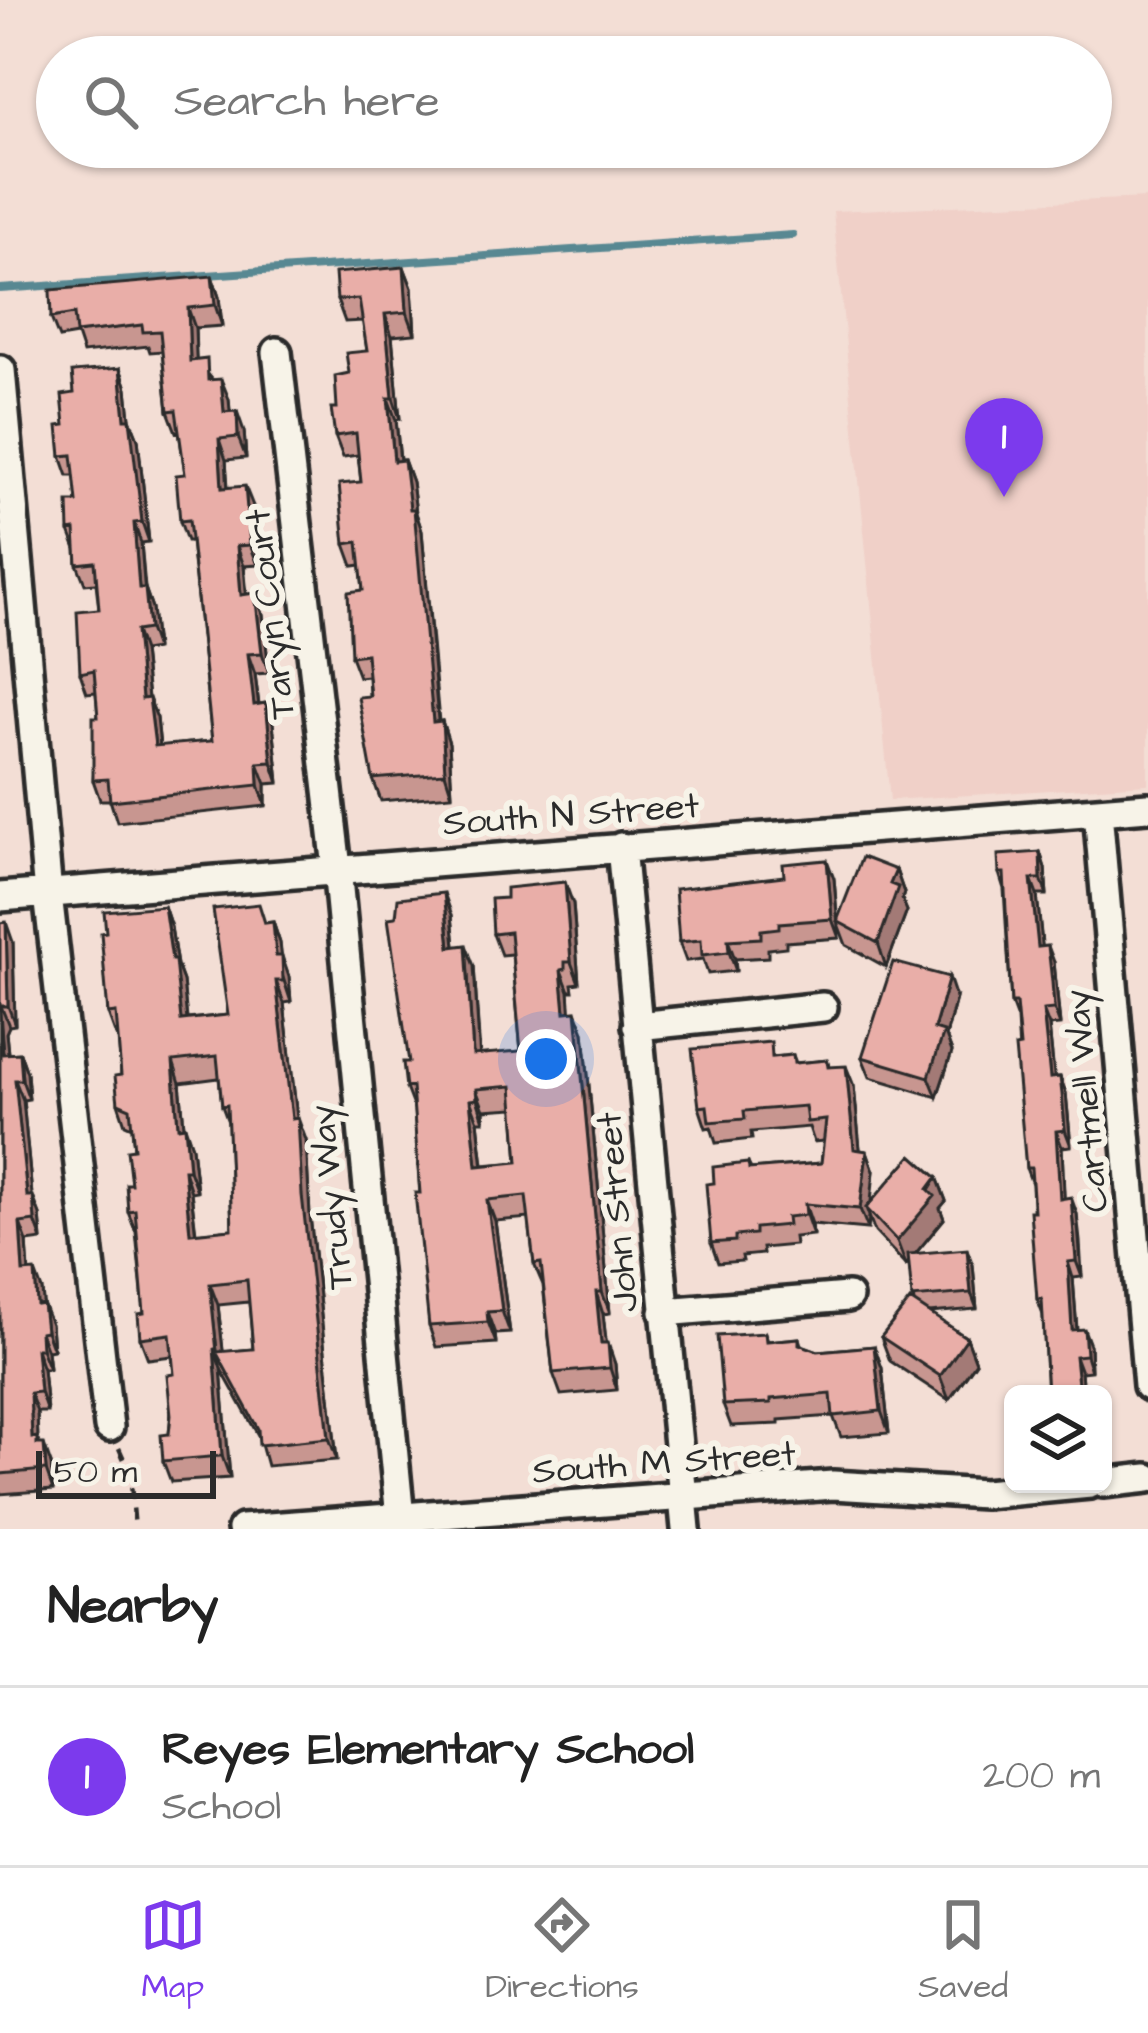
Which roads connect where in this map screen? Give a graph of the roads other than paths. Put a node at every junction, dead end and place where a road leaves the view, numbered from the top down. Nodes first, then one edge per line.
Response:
1 (277, 352) dead end
2 (1, 370) edge
3 (1148, 807) edge
4 (1098, 811) junction
5 (621, 847) junction
6 (337, 868) junction
7 (48, 894) junction
8 (0, 897) edge
9 (823, 1007) dead end
10 (637, 1026) junction
11 (848, 1297) dead end
12 (664, 1312) junction
13 (1148, 1385) edge
14 (109, 1427) road end
15 (1148, 1478) edge
16 (1112, 1482) edge
17 (1004, 1493) edge
18 (683, 1498) junction
19 (400, 1518) junction
20 (242, 1529) edge
21 (686, 1529) edge

1 - 6 street, Taryn Court
2 - 7 street
3 - 4 street, South N Street
4 - 5 street, South N Street
4 - 13 street, Cartmell Way
5 - 6 street, South N Street
5 - 10 street, John Street
6 - 7 street, South N Street
6 - 19 street, Trudy Way
7 - 8 street, South N Street
7 - 14 street
9 - 10 street
10 - 12 street, John Street
11 - 12 street
12 - 18 street, John Street
15 - 16 street
17 - 18 street, South M Street
18 - 19 street, South M Street
18 - 21 street, John Street
19 - 20 street, South M Street

